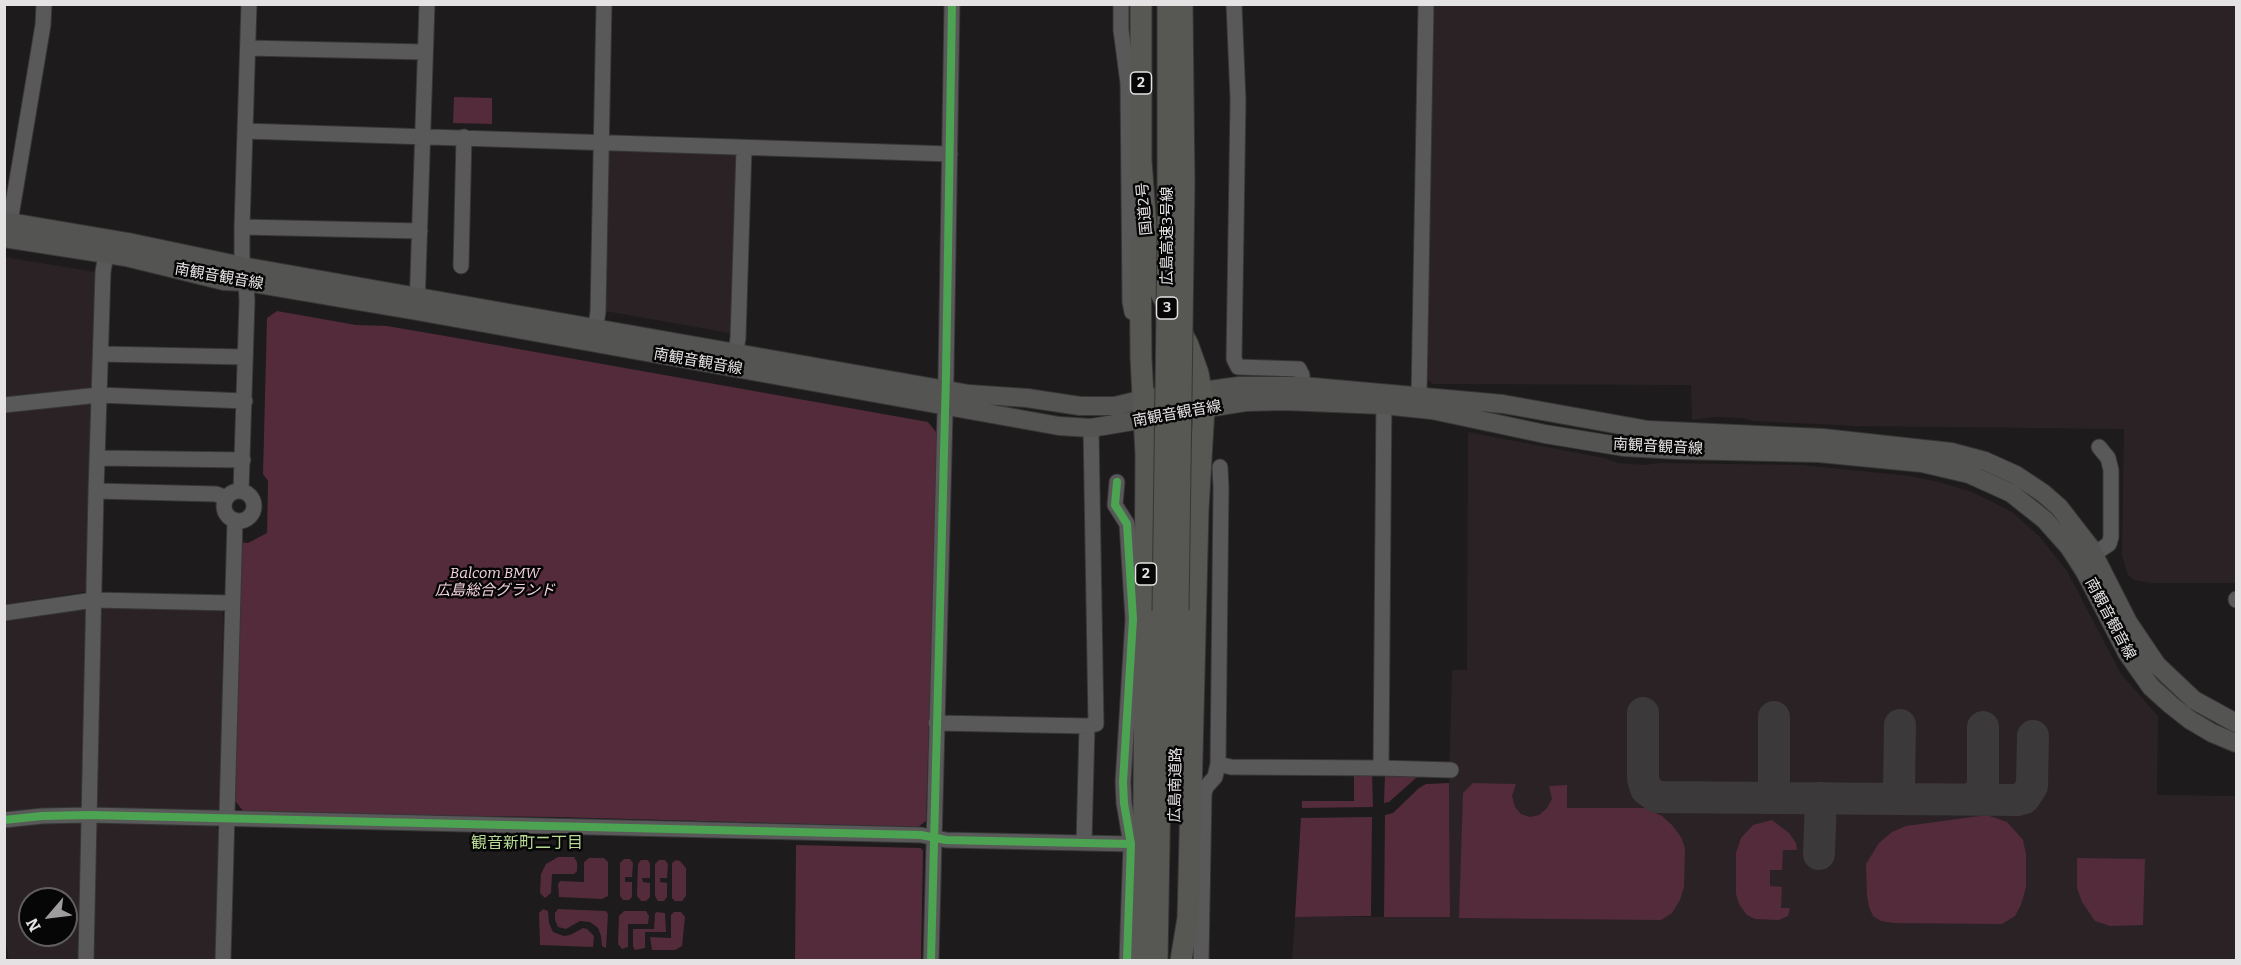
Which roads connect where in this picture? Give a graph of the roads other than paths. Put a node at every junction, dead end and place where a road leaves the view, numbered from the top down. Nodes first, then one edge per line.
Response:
1 (44, 4) edge
2 (249, 4) edge
3 (427, 4) edge
4 (604, 4) edge
5 (952, 4) edge
6 (1121, 4) edge
7 (1141, 4) edge
8 (1168, 4) edge
9 (1182, 4) edge
10 (1234, 4) edge
11 (1426, 4) edge
12 (248, 48) junction
13 (425, 52) junction
14 (245, 131) junction
15 (423, 136) junction
16 (464, 137) junction
17 (602, 143) junction
18 (744, 149) junction
19 (950, 154) junction
20 (1141, 160) junction
21 (6, 227) edge
22 (242, 227) junction
23 (420, 231) junction
24 (106, 254) junction
25 (461, 266) dead end
26 (244, 274) junction
27 (418, 303) junction
28 (1141, 316) junction
29 (595, 335) junction
30 (101, 354) junction
31 (245, 357) junction
32 (734, 360) junction
33 (1302, 386) junction
34 (1419, 395) junction
35 (99, 396) junction
36 (945, 398) junction
37 (1383, 399) junction
38 (1203, 400) junction
39 (245, 401) junction
40 (4, 405) edge
41 (1144, 409) junction
42 (1091, 428) junction
43 (2099, 447) dead end
44 (98, 458) junction
45 (243, 460) junction
46 (1220, 467) dead end
47 (1117, 482) dead end
48 (96, 491) junction
49 (241, 491) junction
50 (226, 498) junction
51 (1221, 511) junction
52 (1198, 513) junction
53 (235, 520) junction
54 (2094, 554) junction
55 (94, 600) junction
56 (231, 603) junction
57 (1170, 610) junction
58 (4, 613) edge
59 (1128, 713) junction
60 (936, 723) junction
61 (2236, 723) edge
62 (1087, 726) junction
63 (1144, 730) junction
64 (2236, 743) edge
65 (1218, 764) junction
66 (1381, 768) junction
67 (1451, 770) dead end
68 (89, 815) junction
69 (226, 818) junction
70 (4, 820) edge
71 (934, 837) junction
72 (1084, 843) junction
73 (1131, 844) junction
74 (86, 960) edge
75 (223, 960) edge
76 (931, 960) edge
77 (1127, 960) edge
78 (1143, 960) edge
79 (1157, 960) edge
80 (1179, 960) edge
81 (1201, 960) edge

1 - 21 street
2 - 12 street
3 - 13 street
4 - 17 street
5 - 19 street
6 - 28 street
7 - 20 highway, 国道2号 / 2
8 - 57 highway, 広島高速3号線 / 3, bridge
9 - 57 highway, 広島高速3号線 / 3, bridge
10 - 33 street
11 - 34 street
12 - 13 street
12 - 14 street
13 - 15 street
14 - 15 street
14 - 22 street
15 - 16 street
15 - 23 street
16 - 17 street
16 - 25 street
17 - 18 street
17 - 29 street
18 - 19 street
18 - 32 street
19 - 36 street
20 - 28 highway, 国道2号 / 2
20 - 38 highway, 国道2号 / 2
21 - 24 main road, 南観音観音線
21 - 26 main road, 南観音観音線
22 - 23 street
22 - 26 street
23 - 27 street
24 - 26 main road, 南観音観音線
24 - 30 street
26 - 27 main road, 南観音観音線
26 - 31 street
27 - 29 main road, 南観音観音線
28 - 41 highway, 国道2号 / 2
29 - 32 main road, 南観音観音線
30 - 31 street
30 - 35 street
31 - 39 street
32 - 36 main road, 南観音観音線
33 - 37 main road, 南観音観音線
33 - 38 main road, 南観音観音線
34 - 37 main road, 南観音観音線
34 - 54 main road, 南観音観音線
35 - 39 street
35 - 40 street
35 - 44 street
36 - 41 main road, 南観音観音線
36 - 42 main road, 南観音観音線
36 - 60 street
37 - 38 main road, 南観音観音線
37 - 64 main road, 南観音観音線
37 - 66 street
38 - 41 main road, 南観音観音線
38 - 52 highway, 2
39 - 45 street
41 - 42 main road, 南観音観音線
41 - 63 highway, 2
42 - 62 street
43 - 54 street
44 - 45 street
44 - 48 street
45 - 49 street
46 - 51 street
47 - 59 street
48 - 50 street
48 - 55 street
49 - 50 street
49 - 53 street
50 - 53 street
51 - 52 street
51 - 65 street
52 - 80 highway
53 - 56 street
54 - 61 main road, 南観音観音線
55 - 56 street
55 - 58 street
55 - 68 street
56 - 69 street
57 - 79 highway, 広島南道路 / 3
57 - 80 highway, 広島南道路 / 3
59 - 63 street
59 - 73 street
60 - 62 street
60 - 71 street
62 - 72 street
63 - 78 highway
65 - 66 street
65 - 81 street
66 - 67 street
68 - 69 street
68 - 70 street
68 - 74 street
69 - 71 street
69 - 75 street
71 - 72 street
71 - 76 street
72 - 73 street
73 - 77 street

